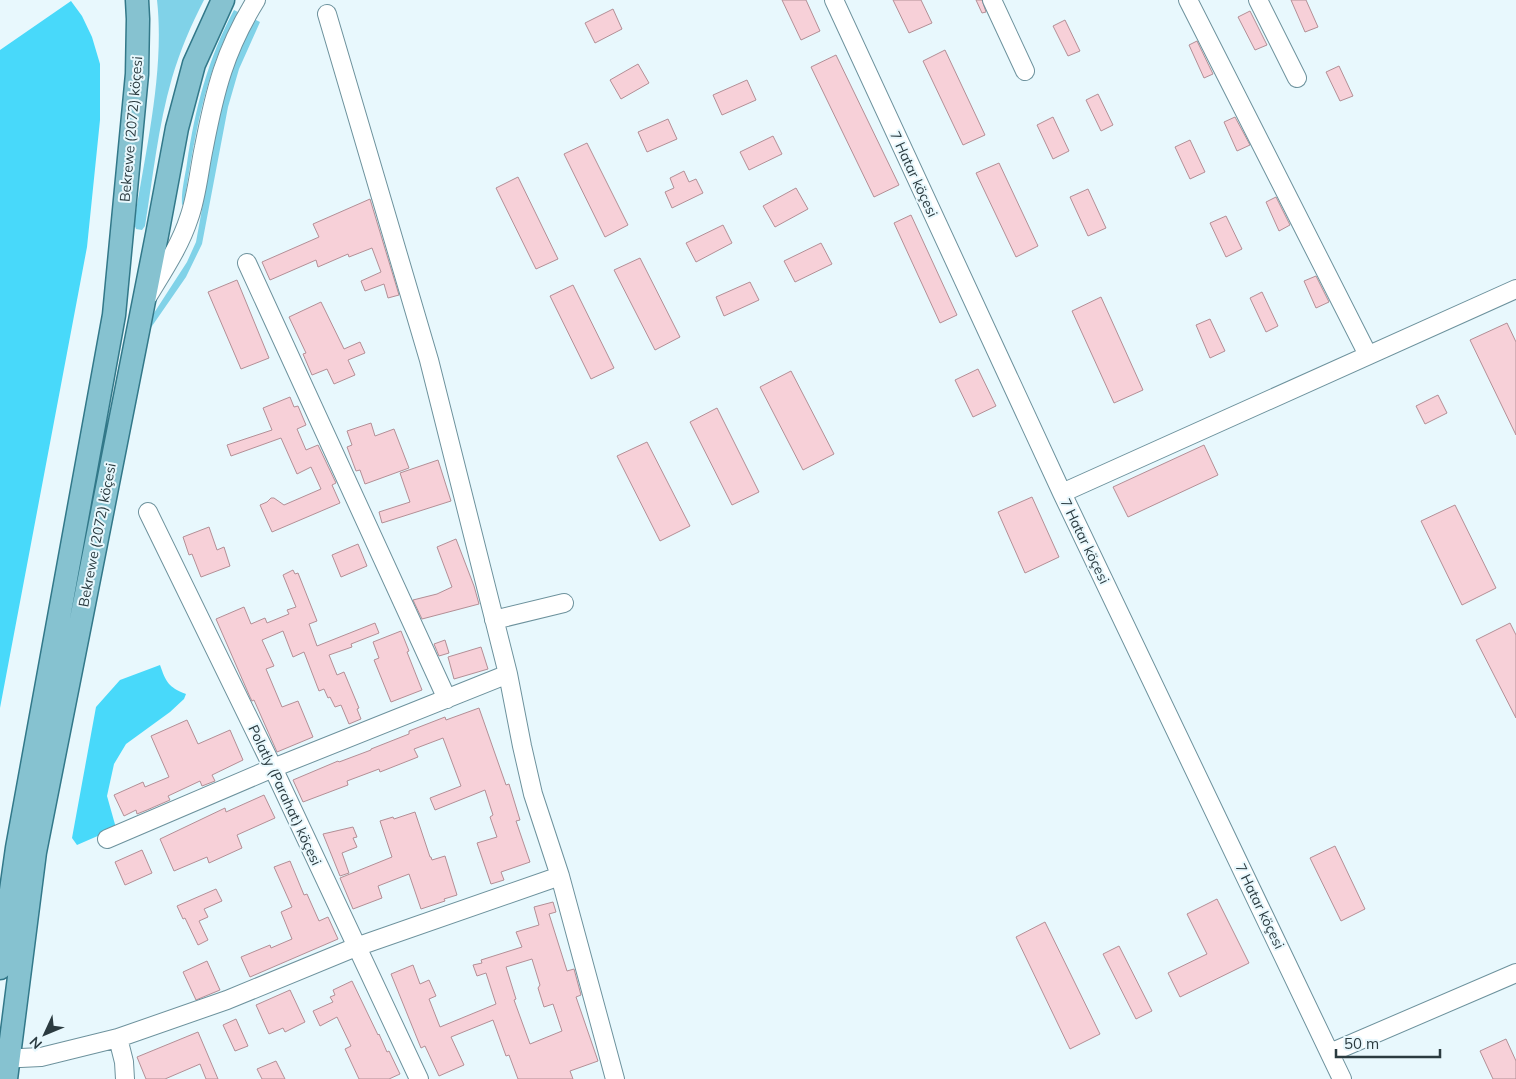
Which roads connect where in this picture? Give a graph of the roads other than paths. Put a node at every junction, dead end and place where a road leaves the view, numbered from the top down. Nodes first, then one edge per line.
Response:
1 (137, 0) edge
2 (223, 0) edge
3 (256, 0) edge
4 (834, 0) edge
5 (992, 0) edge
6 (1188, 0) edge
7 (1258, 0) edge
8 (327, 14) dead end
9 (1024, 70) dead end
10 (1297, 78) dead end
11 (248, 263) dead end
12 (1516, 289) edge
13 (142, 308) junction
14 (1368, 355) junction
15 (1062, 493) junction
16 (148, 512) dead end
17 (564, 603) dead end
18 (494, 620) junction
19 (508, 674) junction
20 (447, 699) junction
21 (273, 768) junction
22 (107, 838) dead end
23 (560, 876) junction
24 (356, 947) junction
25 (0, 968) edge
26 (1516, 973) edge
27 (118, 1038) junction
28 (1330, 1053) junction
29 (5, 1066) edge
30 (125, 1079) edge
31 (419, 1079) edge
32 (615, 1079) edge
33 (1342, 1079) edge

1 - 25 main road, Bekrewe (2072) köçesi
2 - 13 main road, Bekrewe (2072) köçesi
3 - 13 street
4 - 15 street, 7 Hatar köçesi
5 - 9 street
6 - 14 street
7 - 10 street
8 - 18 street
11 - 20 street
12 - 14 street
13 - 29 main road, Bekrewe (2072) köçesi
14 - 15 street
15 - 28 street, 7 Hatar köçesi
16 - 21 street, Polatly (Parahat) köçesi
17 - 18 street
18 - 19 street
19 - 20 street
19 - 23 street
20 - 21 street
21 - 22 street
21 - 24 street, Polatly (Parahat) köçesi
23 - 24 street
23 - 32 street
24 - 27 street
24 - 31 street, Polatly (Parahat) köçesi
26 - 28 street
27 - 29 street
27 - 30 street
28 - 33 street, 7 Hatar köçesi

